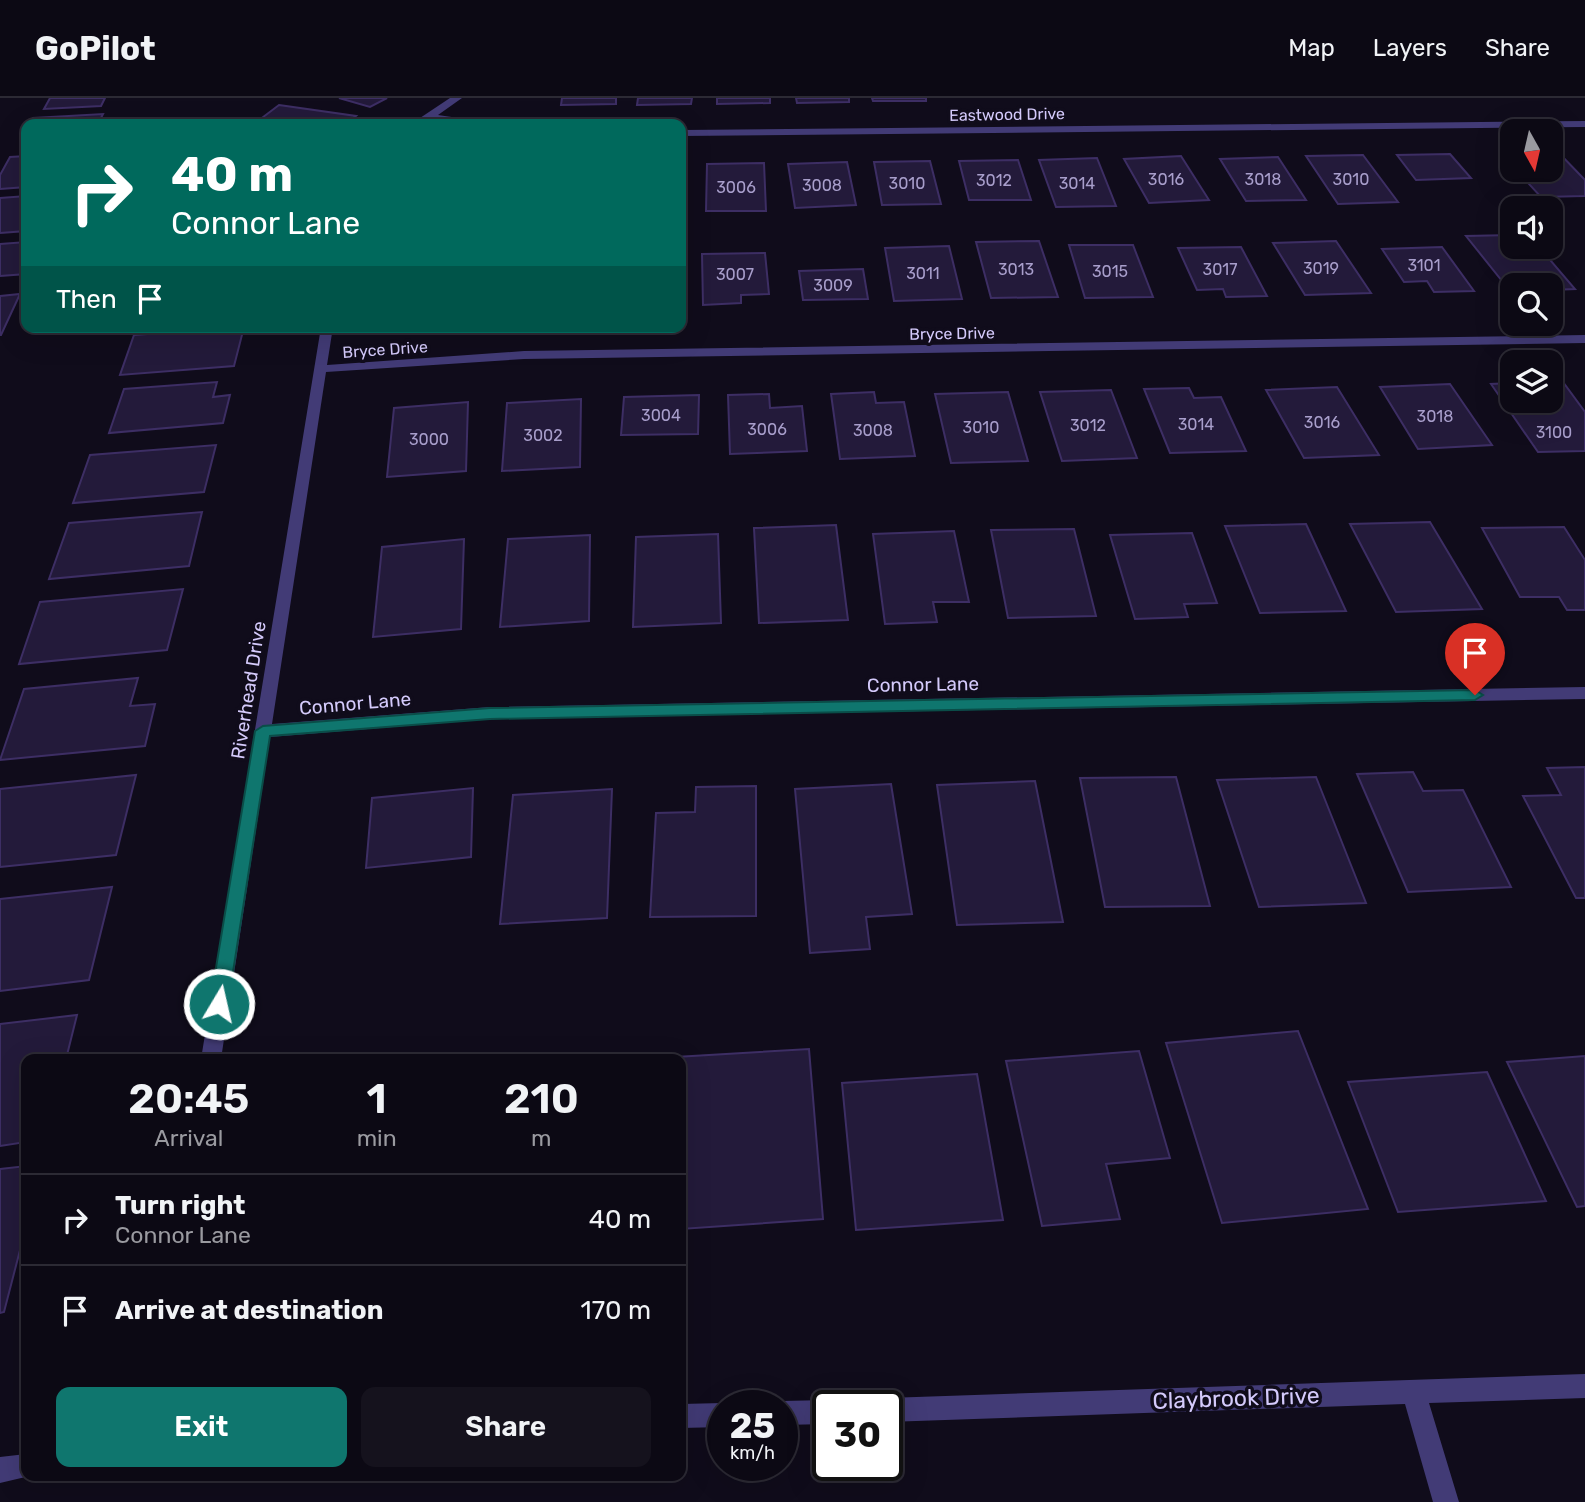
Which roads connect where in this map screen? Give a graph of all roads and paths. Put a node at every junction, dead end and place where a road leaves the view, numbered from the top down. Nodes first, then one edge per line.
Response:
1 (457, 98) edge
2 (428, 116) junction
3 (424, 119) edge
4 (447, 119) edge
5 (1585, 124) edge
6 (686, 133) edge
7 (326, 333) edge
8 (1585, 339) edge
9 (321, 369) junction
10 (1585, 693) edge
11 (263, 731) junction
12 (212, 1054) edge
13 (1585, 1387) edge
14 (1413, 1392) junction
15 (903, 1409) edge
16 (707, 1415) edge
17 (686, 1416) edge
18 (21, 1467) edge
19 (0, 1471) edge
20 (1446, 1502) edge

1 - 2 street
2 - 3 street
2 - 4 street
5 - 6 street, Eastwood Drive
7 - 9 street, Riverhead Drive
8 - 9 street, Bryce Drive
9 - 11 street, Riverhead Drive
10 - 11 street, Connor Lane
11 - 12 street, Riverhead Drive
13 - 14 street, Claybrook Drive
14 - 15 street, Claybrook Drive
14 - 20 street
16 - 17 street
18 - 19 street

